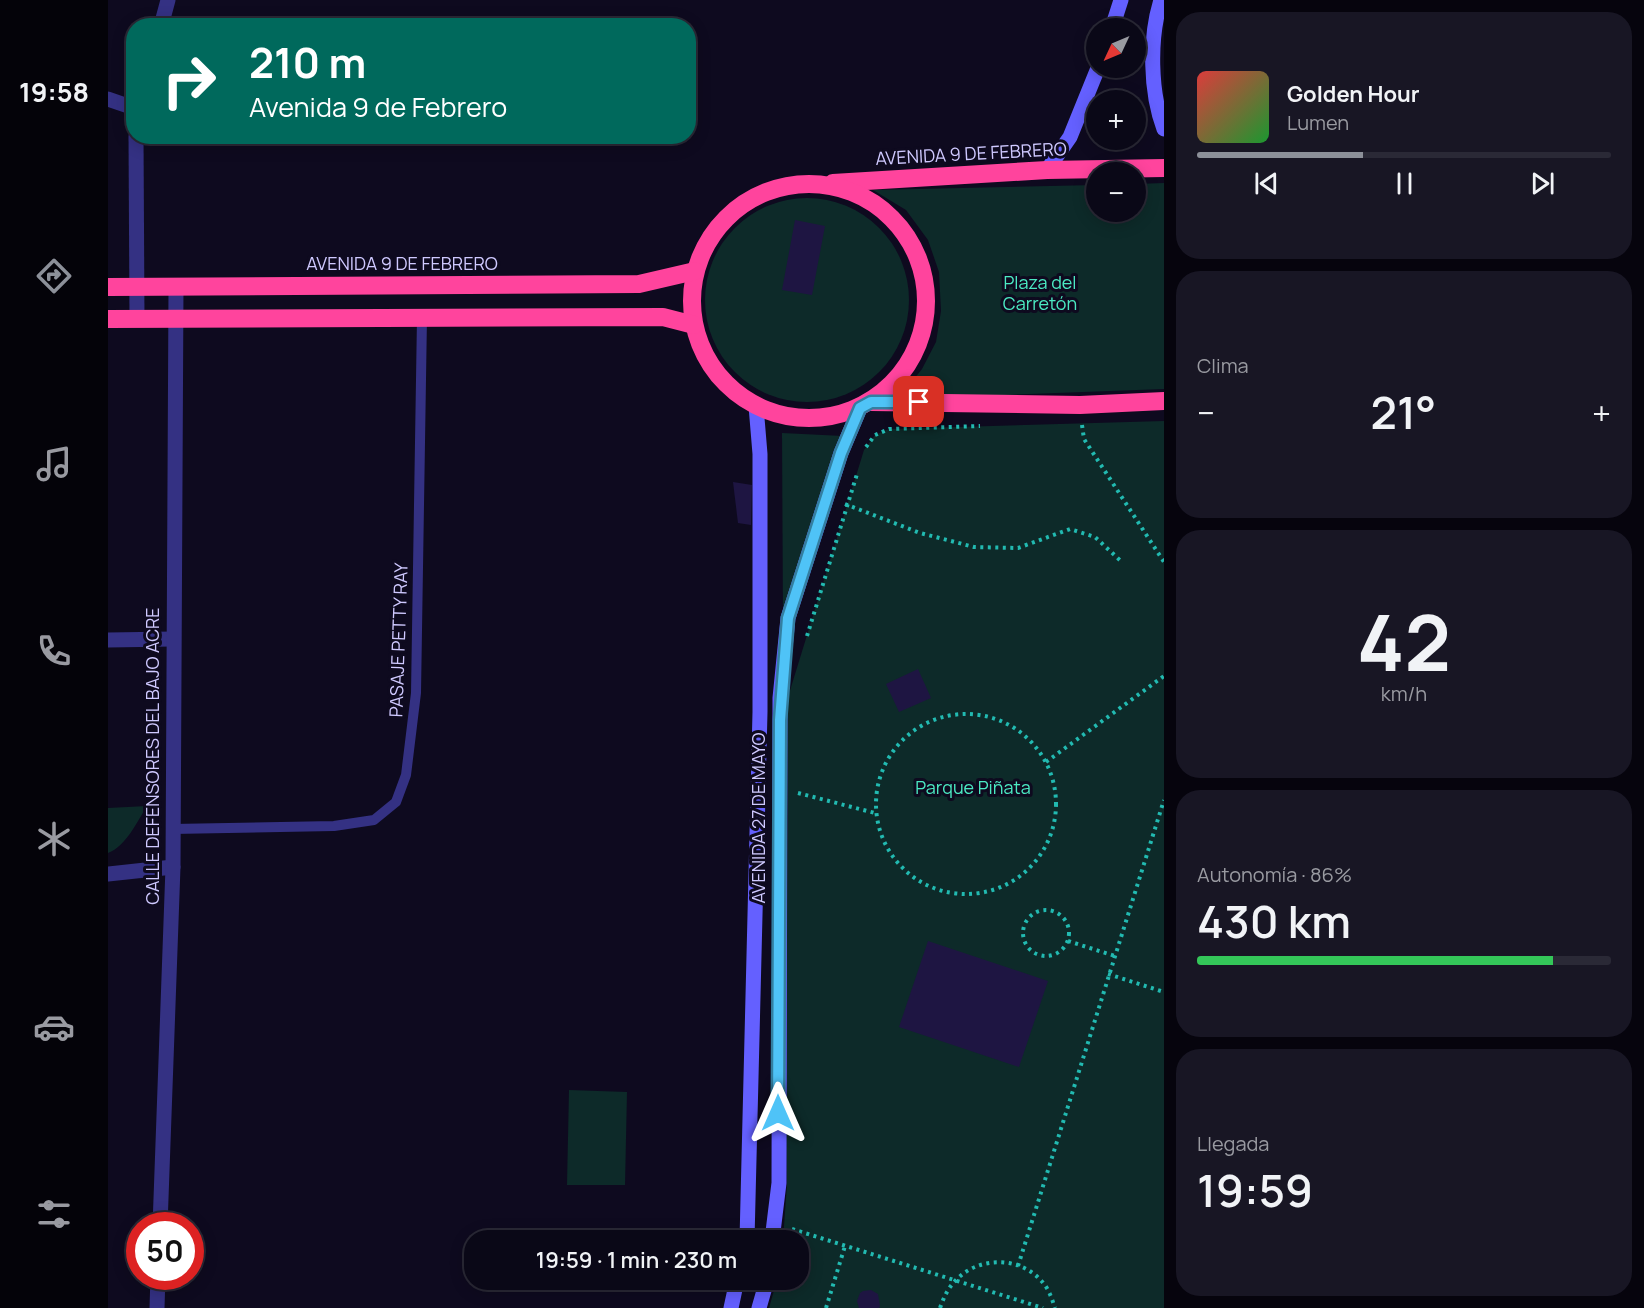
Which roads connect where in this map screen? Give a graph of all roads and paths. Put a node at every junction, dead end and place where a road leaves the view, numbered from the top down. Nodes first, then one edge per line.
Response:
1 (168, 0) edge
2 (1121, 0) edge
3 (1161, 0) edge
4 (162, 18) edge
5 (1115, 18) edge
6 (1094, 78) edge
7 (108, 99) edge
8 (126, 105) edge
9 (1164, 129) edge
10 (136, 144) edge
11 (1164, 168) edge
12 (1047, 170) junction
13 (816, 184) junction
14 (695, 271) junction
15 (108, 287) edge
16 (136, 287) junction
17 (176, 287) junction
18 (422, 317) junction
19 (137, 318) junction
20 (177, 318) junction
21 (108, 319) edge
22 (694, 325) junction
23 (1164, 401) edge
24 (866, 405) junction
25 (756, 406) junction
26 (1082, 423) junction
27 (1094, 423) dead end
28 (1071, 424) dead end
29 (991, 426) dead end
30 (864, 450) dead end
31 (857, 472) dead end
32 (826, 500) junction
33 (847, 505) junction
34 (1164, 562) edge
35 (1123, 563) dead end
36 (173, 639) junction
37 (108, 640) edge
38 (805, 642) dead end
39 (1164, 676) edge
40 (1046, 762) junction
41 (778, 789) junction
42 (1164, 800) edge
43 (875, 813) junction
44 (172, 829) junction
45 (172, 867) junction
46 (108, 874) edge
47 (1068, 941) junction
48 (1115, 956) junction
49 (1108, 974) junction
50 (1164, 992) edge
51 (160, 1212) edge
52 (774, 1224) junction
53 (747, 1230) edge
54 (773, 1230) edge
55 (845, 1246) junction
56 (1018, 1266) junction
57 (955, 1280) junction
58 (158, 1290) edge
59 (735, 1290) edge
60 (764, 1290) edge
61 (157, 1308) edge
62 (731, 1308) edge
63 (759, 1308) edge
64 (826, 1308) edge
65 (940, 1308) edge
66 (1043, 1308) edge
67 (1055, 1308) edge

1 - 4 street
2 - 5 main road
3 - 9 main road
6 - 12 main road
7 - 8 street
10 - 16 street
11 - 12 highway, AVENIDA 9 DE FEBRERO
12 - 13 highway, AVENIDA 9 DE FEBRERO
13 - 14 highway
13 - 24 highway
14 - 17 highway, AVENIDA 9 DE FEBRERO
14 - 22 highway
15 - 16 highway, AVENIDA 9 DE FEBRERO
16 - 17 highway, AVENIDA 9 DE FEBRERO
16 - 19 street
17 - 20 street, CALLE DEFENSORES DEL BAJO ACRE
18 - 20 highway
18 - 22 highway
18 - 44 lane, PASAJE PETTY RAY
19 - 20 highway
19 - 21 highway
20 - 36 street, CALLE DEFENSORES DEL BAJO ACRE
22 - 25 highway
23 - 24 highway
24 - 25 highway
24 - 32 main road, AVENIDA 27 DE MAYO
25 - 53 main road, AVENIDA 27 DE MAYO
26 - 27 path
26 - 28 path
26 - 34 path
29 - 30 path
31 - 33 path
32 - 33 path
32 - 41 main road, AVENIDA 27 DE MAYO
33 - 35 path
33 - 38 path
36 - 37 street
36 - 44 street, CALLE DEFENSORES DEL BAJO ACRE
39 - 40 path
40 - 43 path
40 - 43 path
41 - 43 path
41 - 52 main road, AVENIDA 27 DE MAYO
42 - 48 path
44 - 45 street, CALLE DEFENSORES DEL BAJO ACRE
45 - 46 street
45 - 51 street, CALLE DEFENSORES DEL BAJO ACRE
47 - 47 path
47 - 48 path
48 - 49 path
49 - 50 path
49 - 56 path
52 - 54 main road, AVENIDA 27 DE MAYO
52 - 55 path
55 - 57 path
55 - 64 path
56 - 57 path
56 - 67 path
57 - 65 path
57 - 66 path
58 - 61 street
59 - 62 main road
60 - 63 main road

